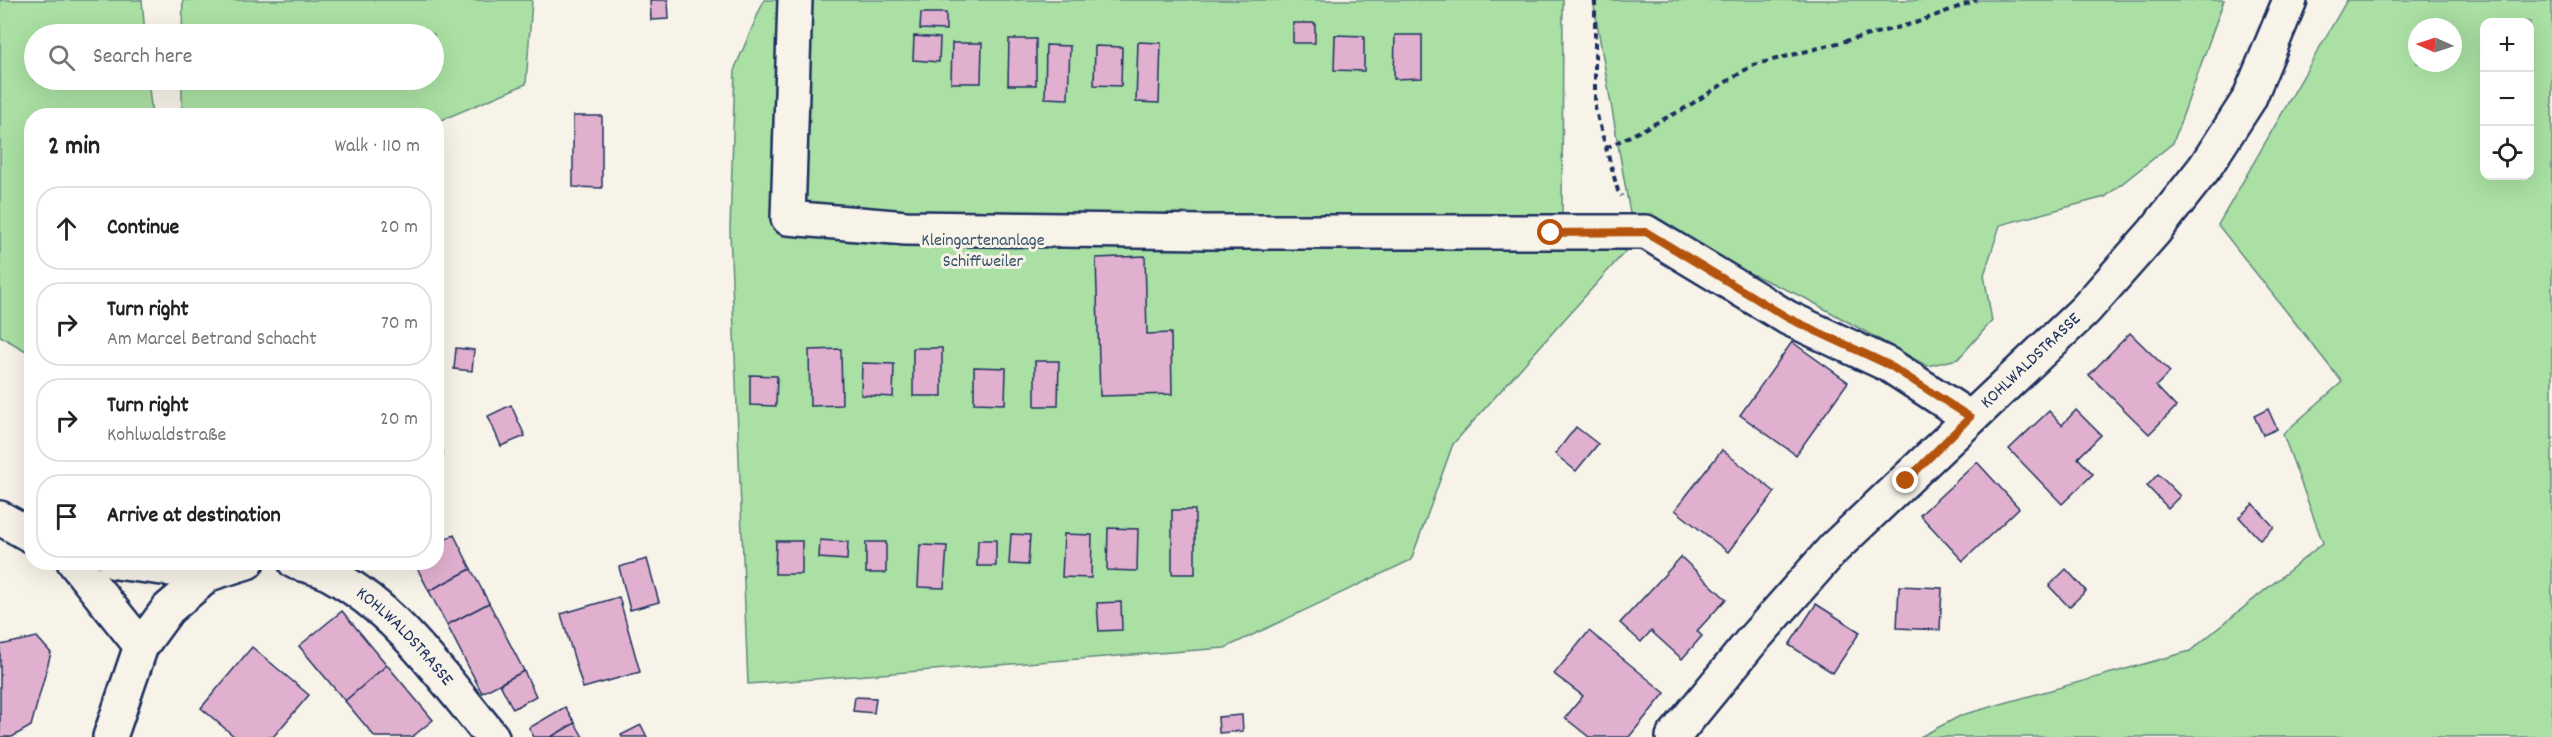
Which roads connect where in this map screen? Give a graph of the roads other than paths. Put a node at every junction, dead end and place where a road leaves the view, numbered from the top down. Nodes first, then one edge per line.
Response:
1 (795, 0) edge
2 (2290, 0) edge
3 (1970, 417) junction
4 (0, 518) edge
5 (24, 532) edge
6 (80, 570) edge
7 (178, 570) edge
8 (222, 570) edge
9 (321, 570) edge
10 (209, 574) junction
11 (141, 646) junction
12 (110, 737) edge
13 (492, 737) edge
14 (1673, 737) edge

1 - 3 street
2 - 3 street, KOHLWALDSTRASSE
3 - 14 street, KOHLWALDSTRASSE
4 - 5 street
6 - 11 street
7 - 10 street
8 - 10 street
9 - 13 street, KOHLWALDSTRASSE
10 - 11 street
11 - 12 street

